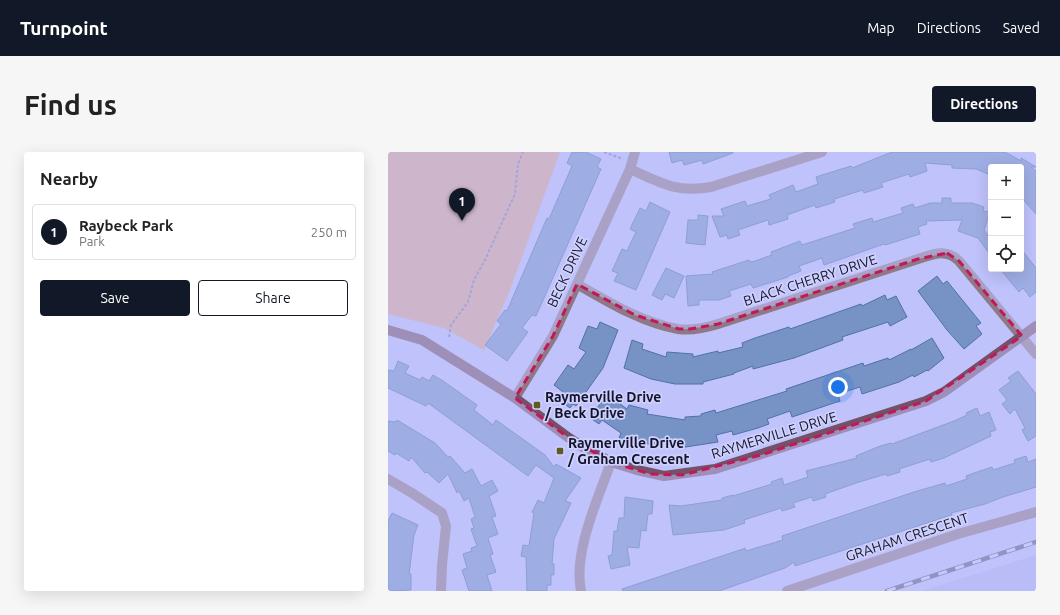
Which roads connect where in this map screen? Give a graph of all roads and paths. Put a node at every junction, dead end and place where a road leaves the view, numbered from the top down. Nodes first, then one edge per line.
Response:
1 (523, 152) edge
2 (604, 152) edge
3 (635, 152) edge
4 (822, 152) edge
5 (631, 166) junction
6 (577, 284) junction
7 (1036, 326) edge
8 (388, 330) edge
9 (1022, 336) junction
10 (449, 337) dead end
11 (1036, 354) edge
12 (515, 398) junction
13 (611, 462) junction
14 (388, 479) edge
15 (1036, 512) edge
16 (442, 591) edge
17 (582, 591) edge
18 (787, 591) edge

1 - 10 path
2 - 5 path
3 - 5 street, BECK DRIVE
4 - 5 street
5 - 6 street, BECK DRIVE
6 - 9 street, BLACK CHERRY DRIVE
6 - 12 street, BECK DRIVE
7 - 9 street, RAYMERVILLE DRIVE
8 - 12 street, RAYMERVILLE DRIVE
9 - 11 street
9 - 13 street, RAYMERVILLE DRIVE
12 - 13 street, RAYMERVILLE DRIVE
13 - 17 street
14 - 16 street
15 - 18 street, GRAHAM CRESCENT

